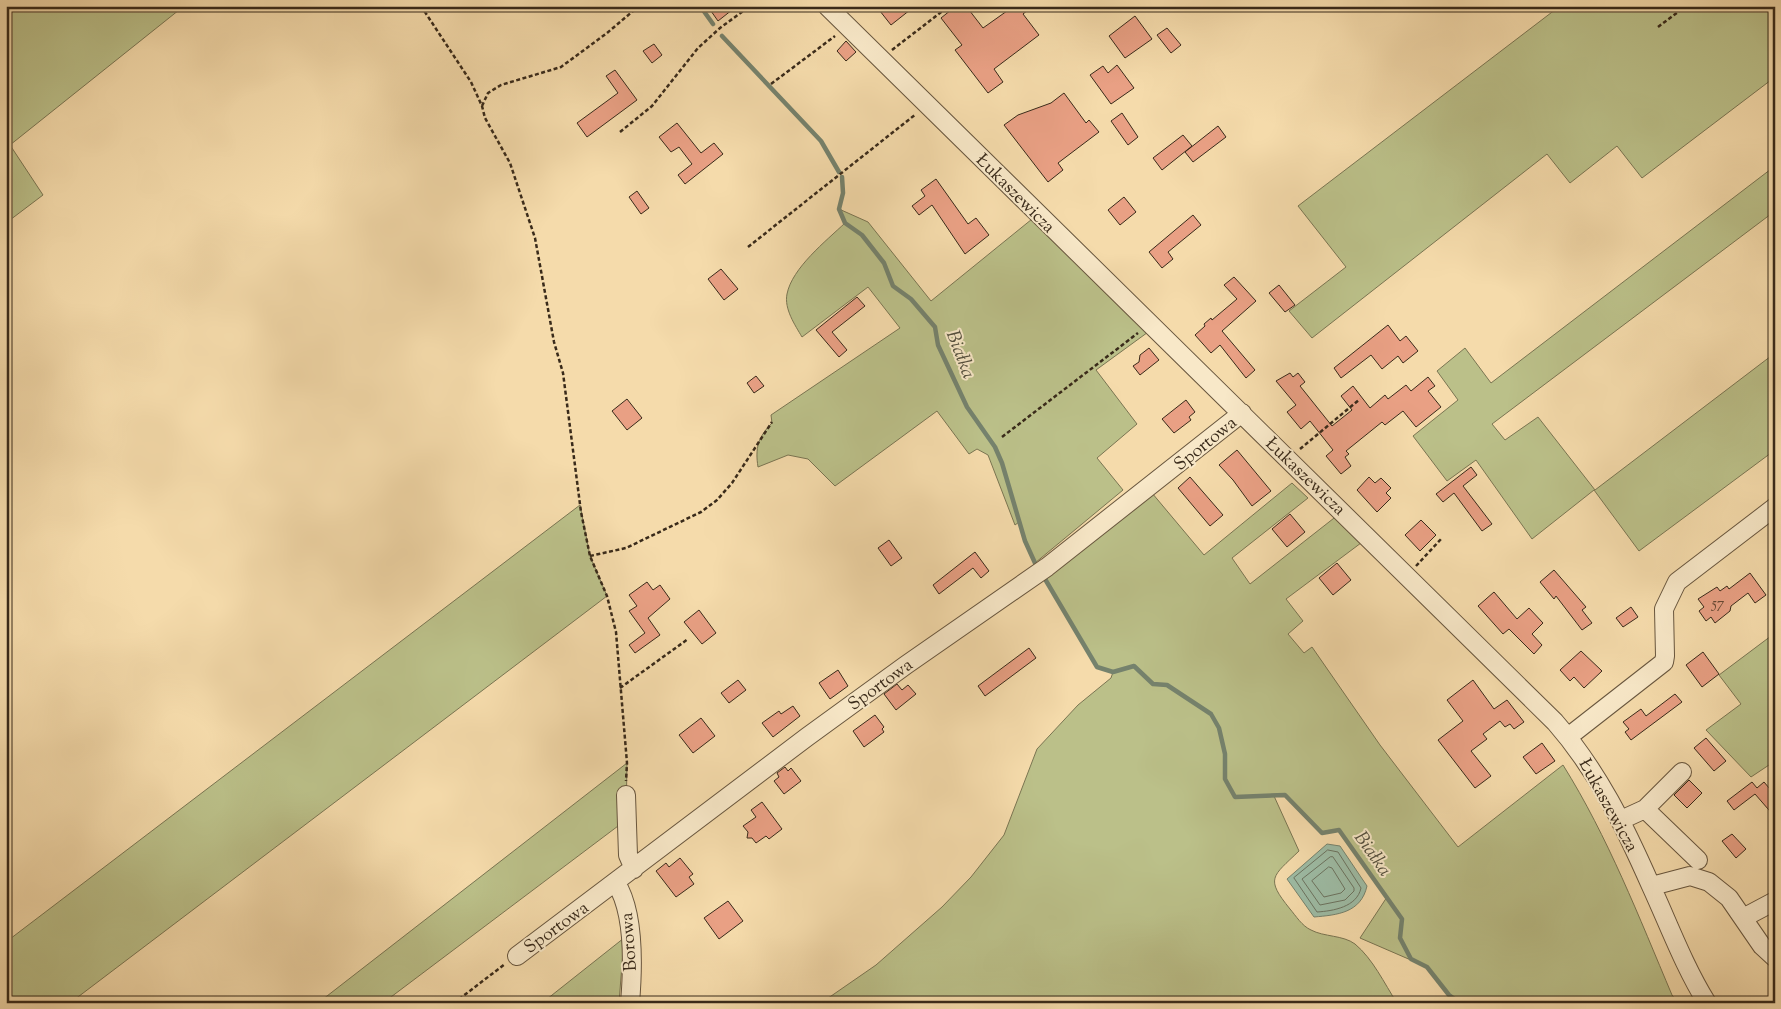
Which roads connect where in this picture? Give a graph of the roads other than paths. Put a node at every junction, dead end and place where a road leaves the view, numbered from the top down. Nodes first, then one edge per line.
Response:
1 (828, 6) edge
2 (1242, 413) junction
3 (1775, 507) edge
4 (1568, 737) junction
5 (1682, 772) dead end
6 (626, 795) road end
7 (1645, 809) junction
8 (1621, 820) junction
9 (1698, 860) dead end
10 (634, 868) junction
11 (616, 883) junction
12 (1652, 886) junction
13 (1775, 901) edge
14 (1743, 918) junction
15 (517, 956) road end
16 (1775, 958) edge
17 (630, 1003) edge
18 (1707, 1003) edge

1 - 2 street, Łukaszewicza
2 - 4 street, Łukaszewicza
2 - 10 street, Sportowa
3 - 4 street
4 - 8 street, Łukaszewicza
5 - 7 street
6 - 10 street
7 - 8 street
7 - 9 street
8 - 12 street, Łukaszewicza
10 - 11 street, Sportowa
11 - 15 street, Sportowa
11 - 17 street, Borowa
12 - 14 street
12 - 18 street, Łukaszewicza
13 - 14 street
14 - 16 street

